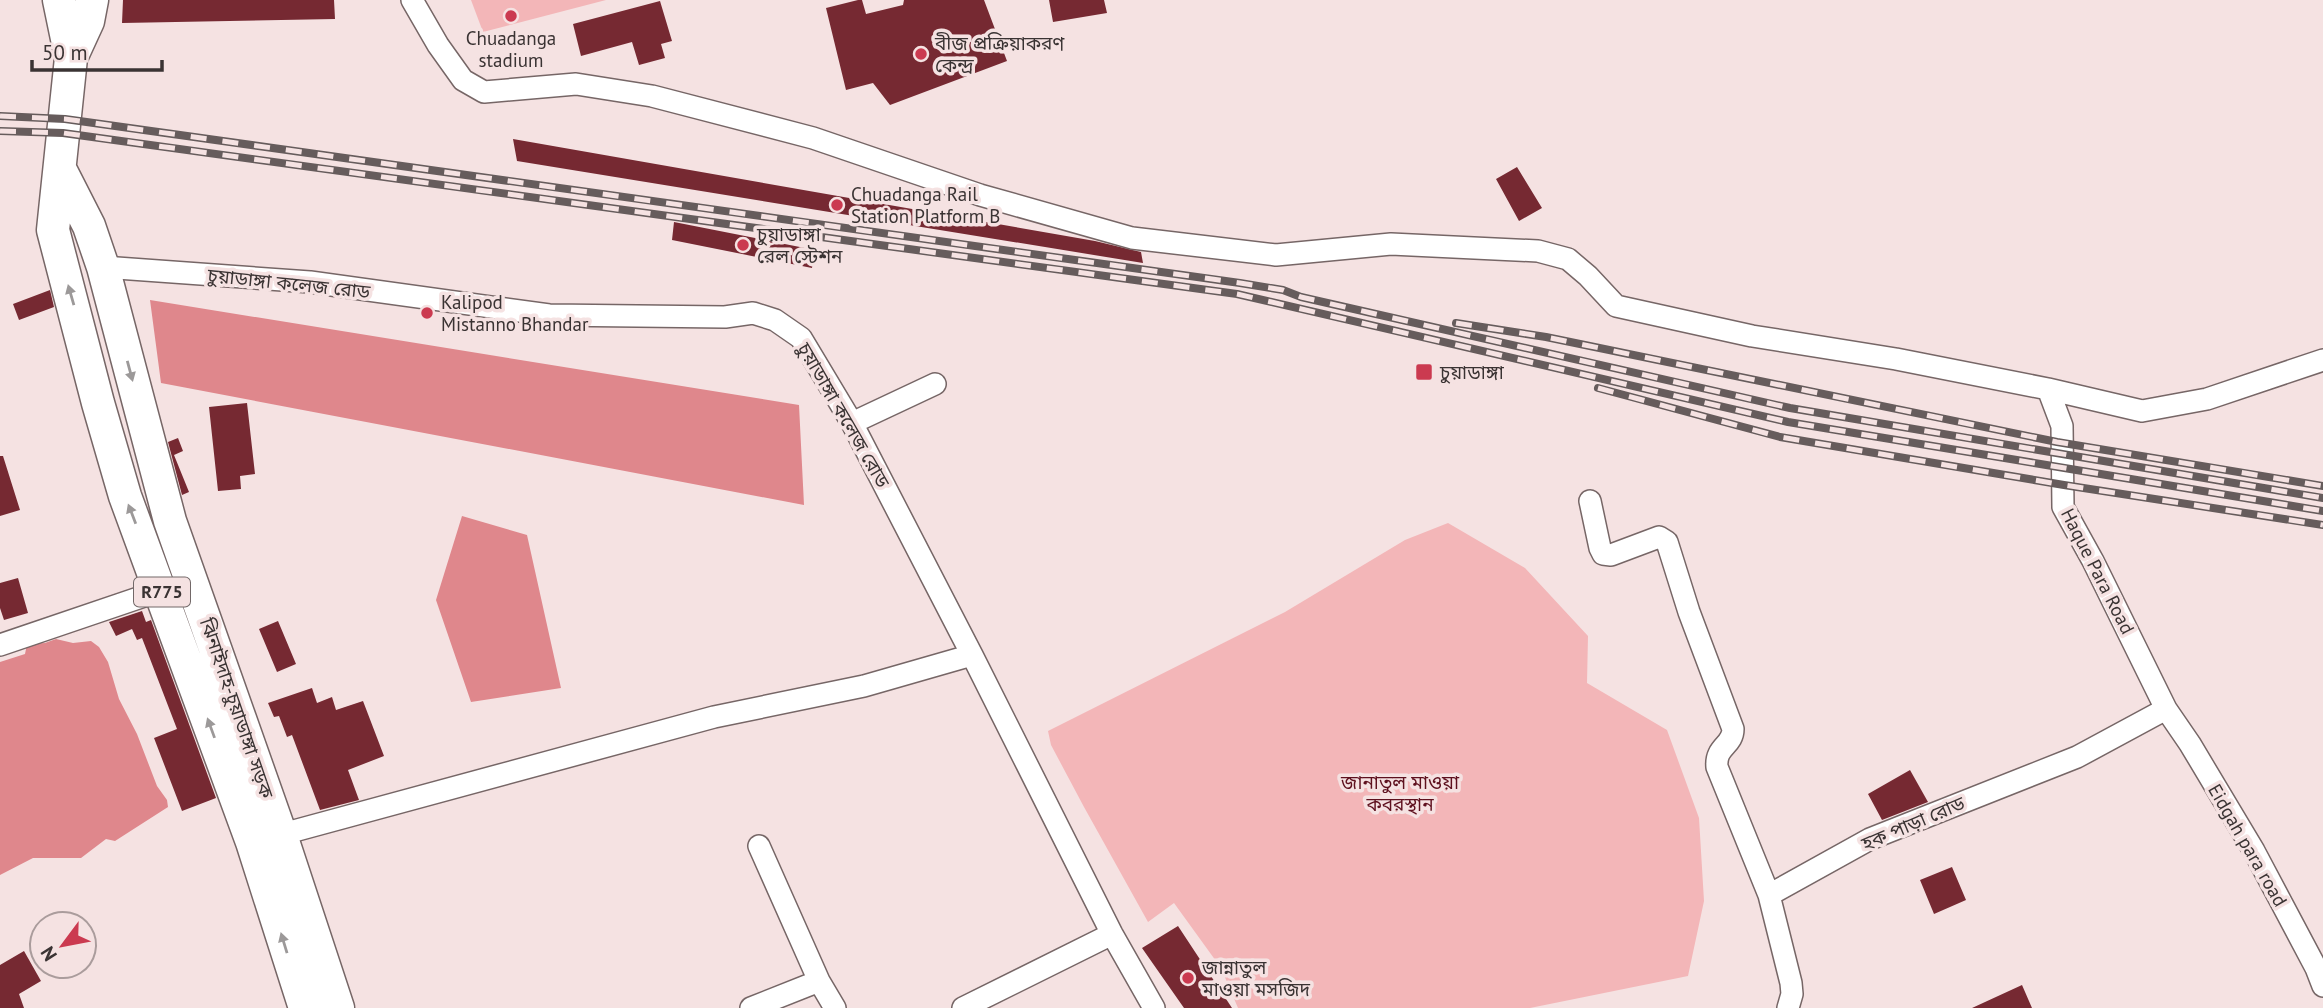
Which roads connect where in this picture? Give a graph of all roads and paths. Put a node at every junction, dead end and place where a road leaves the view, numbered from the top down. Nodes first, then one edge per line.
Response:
1 (59, 0) edge
2 (92, 0) edge
3 (412, 0) edge
4 (71, 58) junction
5 (60, 169) junction
6 (103, 267) junction
7 (2323, 360) edge
8 (935, 384) dead end
9 (2048, 389) junction
10 (852, 423) junction
11 (1590, 501) dead end
12 (162, 590) junction
13 (0, 645) edge
14 (972, 654) junction
15 (2166, 709) junction
16 (267, 839) junction
17 (759, 846) dead end
18 (1769, 895) junction
19 (1112, 934) junction
20 (325, 971) junction
21 (819, 981) junction
22 (2323, 986) edge
23 (300, 994) edge
24 (338, 1008) edge
25 (751, 1008) edge
26 (835, 1008) edge
27 (962, 1008) edge
28 (1154, 1008) edge
29 (1788, 1008) edge

1 - 4 main road, ঝিনাইদাহ-চুয়াডাঙ্গা সড়ক / R775
2 - 4 main road, ঝিনাইদাহ-চুয়াডাঙ্গা সড়ক / R775
3 - 9 street
4 - 5 main road, ঝিনাইদাহ-চুয়াডাঙ্গা সড়ক / R775
5 - 6 main road, ঝিনাইদাহ-চুয়াডাঙ্গা সড়ক / R775
12 -> 5 main road, ঝিনাইদাহ-চুয়াডাঙ্গা সড়ক / R775
6 - 10 street, চুয়াডাঙ্গা কলেজ রোড
6 -> 16 main road, ঝিনাইদাহ-চুয়াডাঙ্গা সড়ক / R775
7 - 9 street
8 - 10 street
9 - 15 street, Haque Para Road
10 - 14 street, চুয়াডাঙ্গা কলেজ রোড
11 - 18 street
12 - 13 street
16 -> 12 main road, ঝিনাইদাহ-চুয়াডাঙ্গা সড়ক / R775
14 - 16 street
14 - 19 street, চুয়াডাঙ্গা কলেজ রোড
15 - 18 street, হক পাড়া রোড
15 - 22 street, Eidgah para road
16 - 20 main road, ঝিনাইদাহ-চুয়াডাঙ্গা সড়ক / R775
23 -> 16 main road, ঝিনাইদাহ-চুয়াডাঙ্গা সড়ক / R775
17 - 21 street
18 - 29 street
19 - 27 street
19 - 28 street, চুয়াডাঙ্গা কলেজ রোড
20 - 23 main road
20 - 24 main road, ঝিনাইদাহ-চুয়াডাঙ্গা সড়ক / R775
21 - 25 street
21 - 26 street

